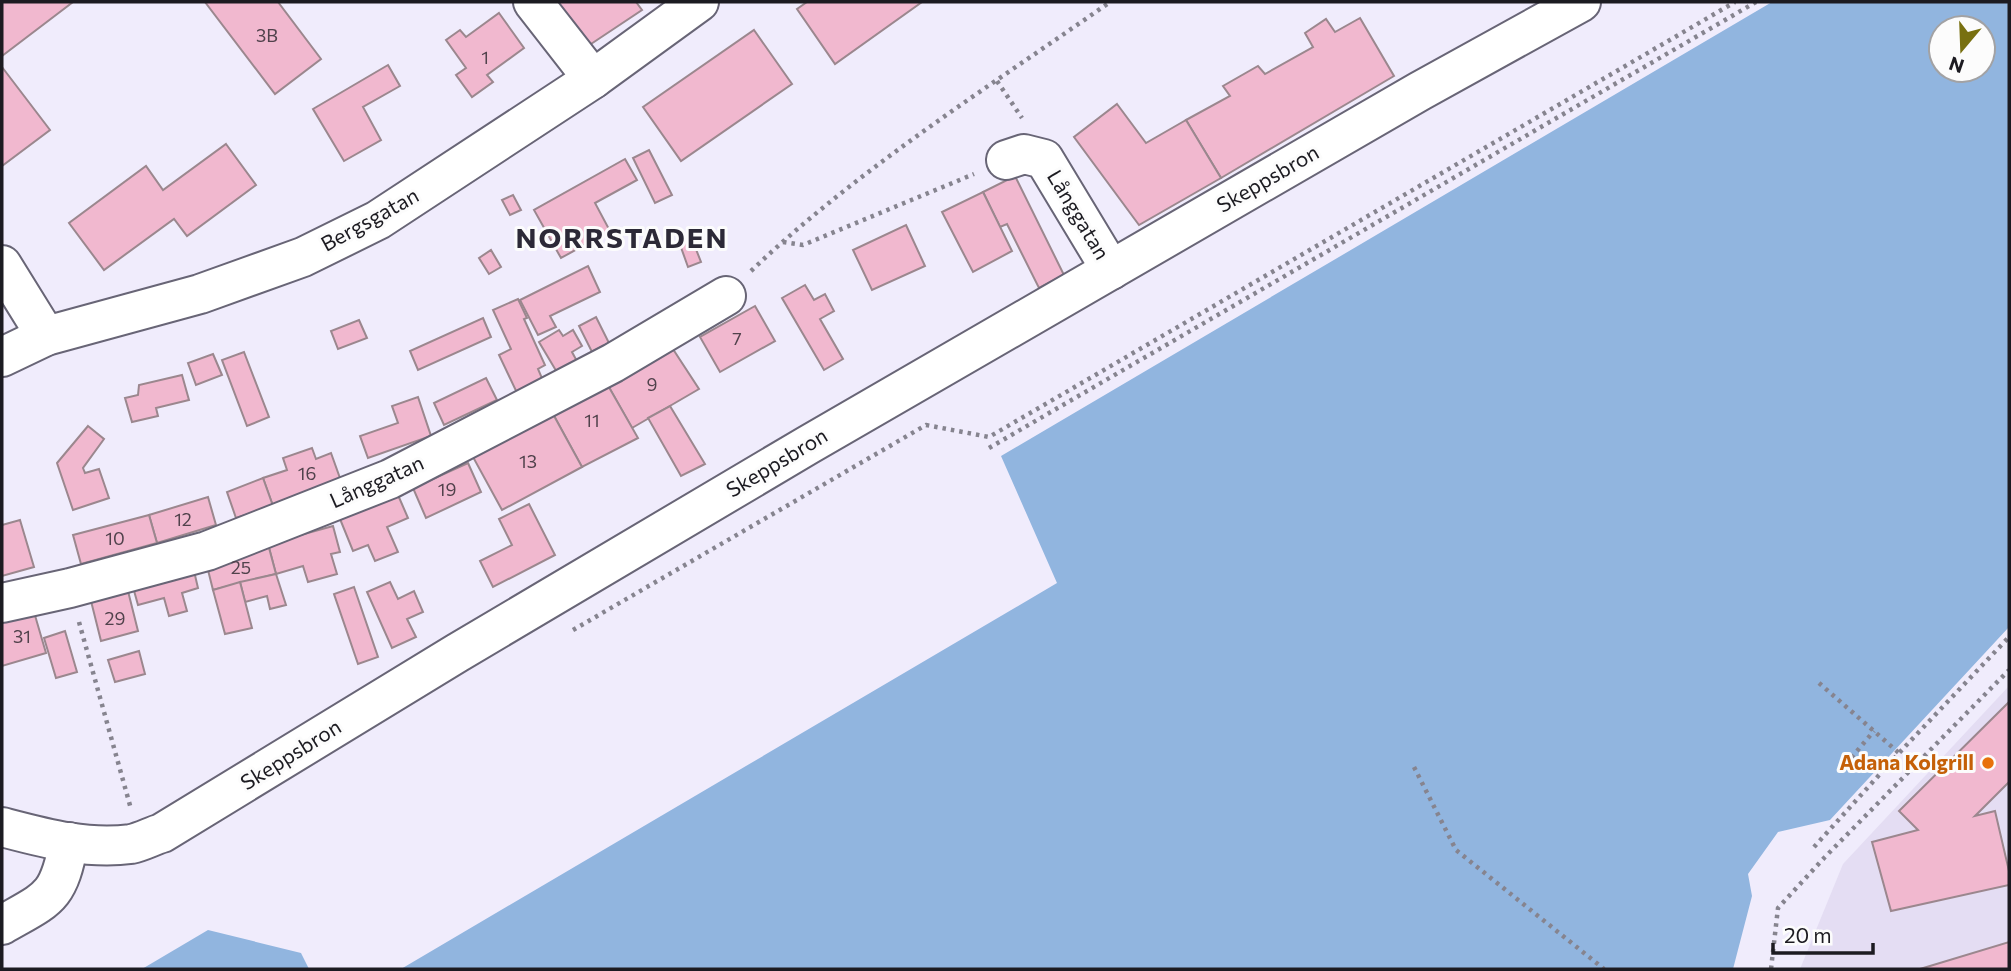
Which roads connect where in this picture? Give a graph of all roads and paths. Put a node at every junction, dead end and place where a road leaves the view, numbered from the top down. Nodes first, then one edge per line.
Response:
1 (533, 2) edge
2 (699, 2) edge
3 (1110, 2) edge
4 (1581, 2) edge
5 (1735, 2) edge
6 (1756, 2) edge
7 (593, 79) junction
8 (997, 81) junction
9 (1026, 124) dead end
10 (1006, 160) joint
11 (782, 242) junction
12 (2, 265) edge
13 (1111, 270) junction
14 (726, 296) joint
15 (46, 337) junction
16 (2, 357) edge
17 (989, 448) dead end
18 (70, 588) junction
19 (2, 603) edge
20 (568, 633) dead end
21 (2009, 638) edge
22 (2009, 670) edge
23 (1819, 683) dead end
24 (1874, 731) junction
25 (1899, 753) junction
26 (1846, 764) dead end
27 (1414, 766) dead end
28 (132, 813) dead end
29 (2, 827) edge
30 (69, 842) junction
31 (1814, 847) dead end
32 (2, 925) edge
33 (1604, 969) edge
34 (1771, 969) edge

1 - 7 street
2 - 7 street, Bergsgatan
3 - 8 path
4 - 13 street, Skeppsbron
5 - 20 path
6 - 17 path
7 - 15 street, Bergsgatan
8 - 9 path
8 - 11 path
10 - 11 path
10 - 13 street, Långgatan
11 - 14 path
12 - 15 street
13 - 30 street, Skeppsbron
14 - 18 street, Långgatan
15 - 16 street, Bergsgatan
18 - 19 street, Långgatan
18 - 28 path
21 - 25 path
22 - 34 path
23 - 24 path
24 - 25 path
24 - 26 path
25 - 31 path
27 - 33 path
29 - 30 street, Skeppsbron
30 - 32 street

